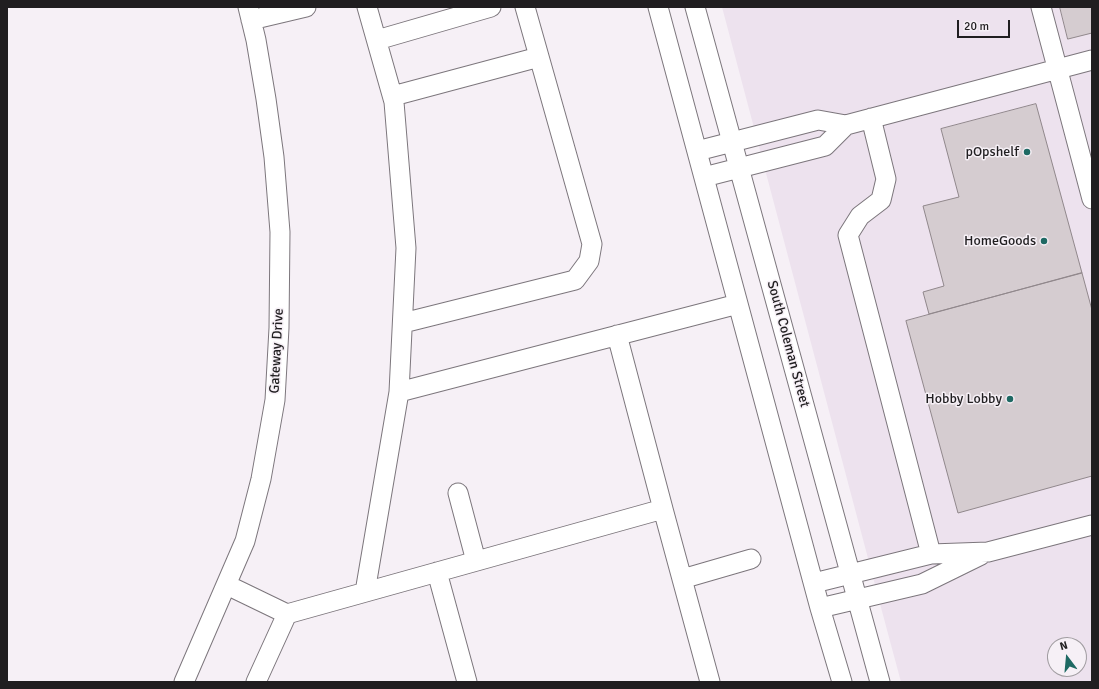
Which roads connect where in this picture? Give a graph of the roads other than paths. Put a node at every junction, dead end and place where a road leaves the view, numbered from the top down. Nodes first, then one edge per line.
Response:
1 (306, 7) edge
2 (367, 7) edge
3 (491, 7) edge
4 (525, 7) edge
5 (658, 7) edge
6 (696, 7) edge
7 (1042, 7) edge
8 (250, 13) edge
9 (377, 40) junction
10 (539, 56) junction
11 (1092, 60) edge
12 (1057, 69) junction
13 (393, 96) junction
14 (871, 118) junction
15 (846, 125) junction
16 (732, 142) junction
17 (696, 151) junction
18 (740, 168) junction
19 (704, 177) junction
20 (1092, 199) edge
21 (738, 304) junction
22 (402, 323) junction
23 (617, 335) junction
24 (399, 392) junction
25 (458, 493) dead end
26 (663, 509) junction
27 (1092, 525) edge
28 (988, 552) junction
29 (931, 554) junction
30 (751, 559) dead end
31 (476, 561) junction
32 (437, 572) junction
33 (850, 574) junction
34 (682, 578) junction
35 (814, 583) junction
36 (227, 585) junction
37 (365, 592) junction
38 (857, 599) junction
39 (820, 608) junction
40 (286, 614) junction
41 (184, 682) edge
42 (256, 682) edge
43 (467, 682) edge
44 (710, 682) edge
45 (842, 682) edge
46 (880, 682) edge

1 - 8 street
2 - 9 street
3 - 9 street
4 - 10 street
5 - 17 street
6 - 16 street, South Coleman Street
7 - 12 street
8 - 36 street, Gateway Drive
9 - 13 street
10 - 13 street
10 - 22 street
11 - 12 street
12 - 14 street
12 - 20 street
13 - 22 street
14 - 15 street
14 - 29 street
15 - 16 street
15 - 18 street
16 - 17 street
16 - 18 street, South Coleman Street
17 - 19 street
18 - 19 street
18 - 33 street, South Coleman Street
19 - 21 street
21 - 23 street
21 - 35 street
22 - 24 street
23 - 24 street
23 - 26 street
24 - 37 street
25 - 31 street
26 - 31 street
26 - 34 street
27 - 28 street
28 - 29 street
28 - 38 street
29 - 33 street
30 - 34 street
31 - 32 street
32 - 37 street
32 - 43 street
33 - 35 street
33 - 38 street, South Coleman Street
34 - 44 street
35 - 39 street
36 - 40 street
36 - 41 street, Gateway Drive
37 - 40 street
38 - 39 street
38 - 46 street, South Coleman Street
39 - 45 street
40 - 42 street

